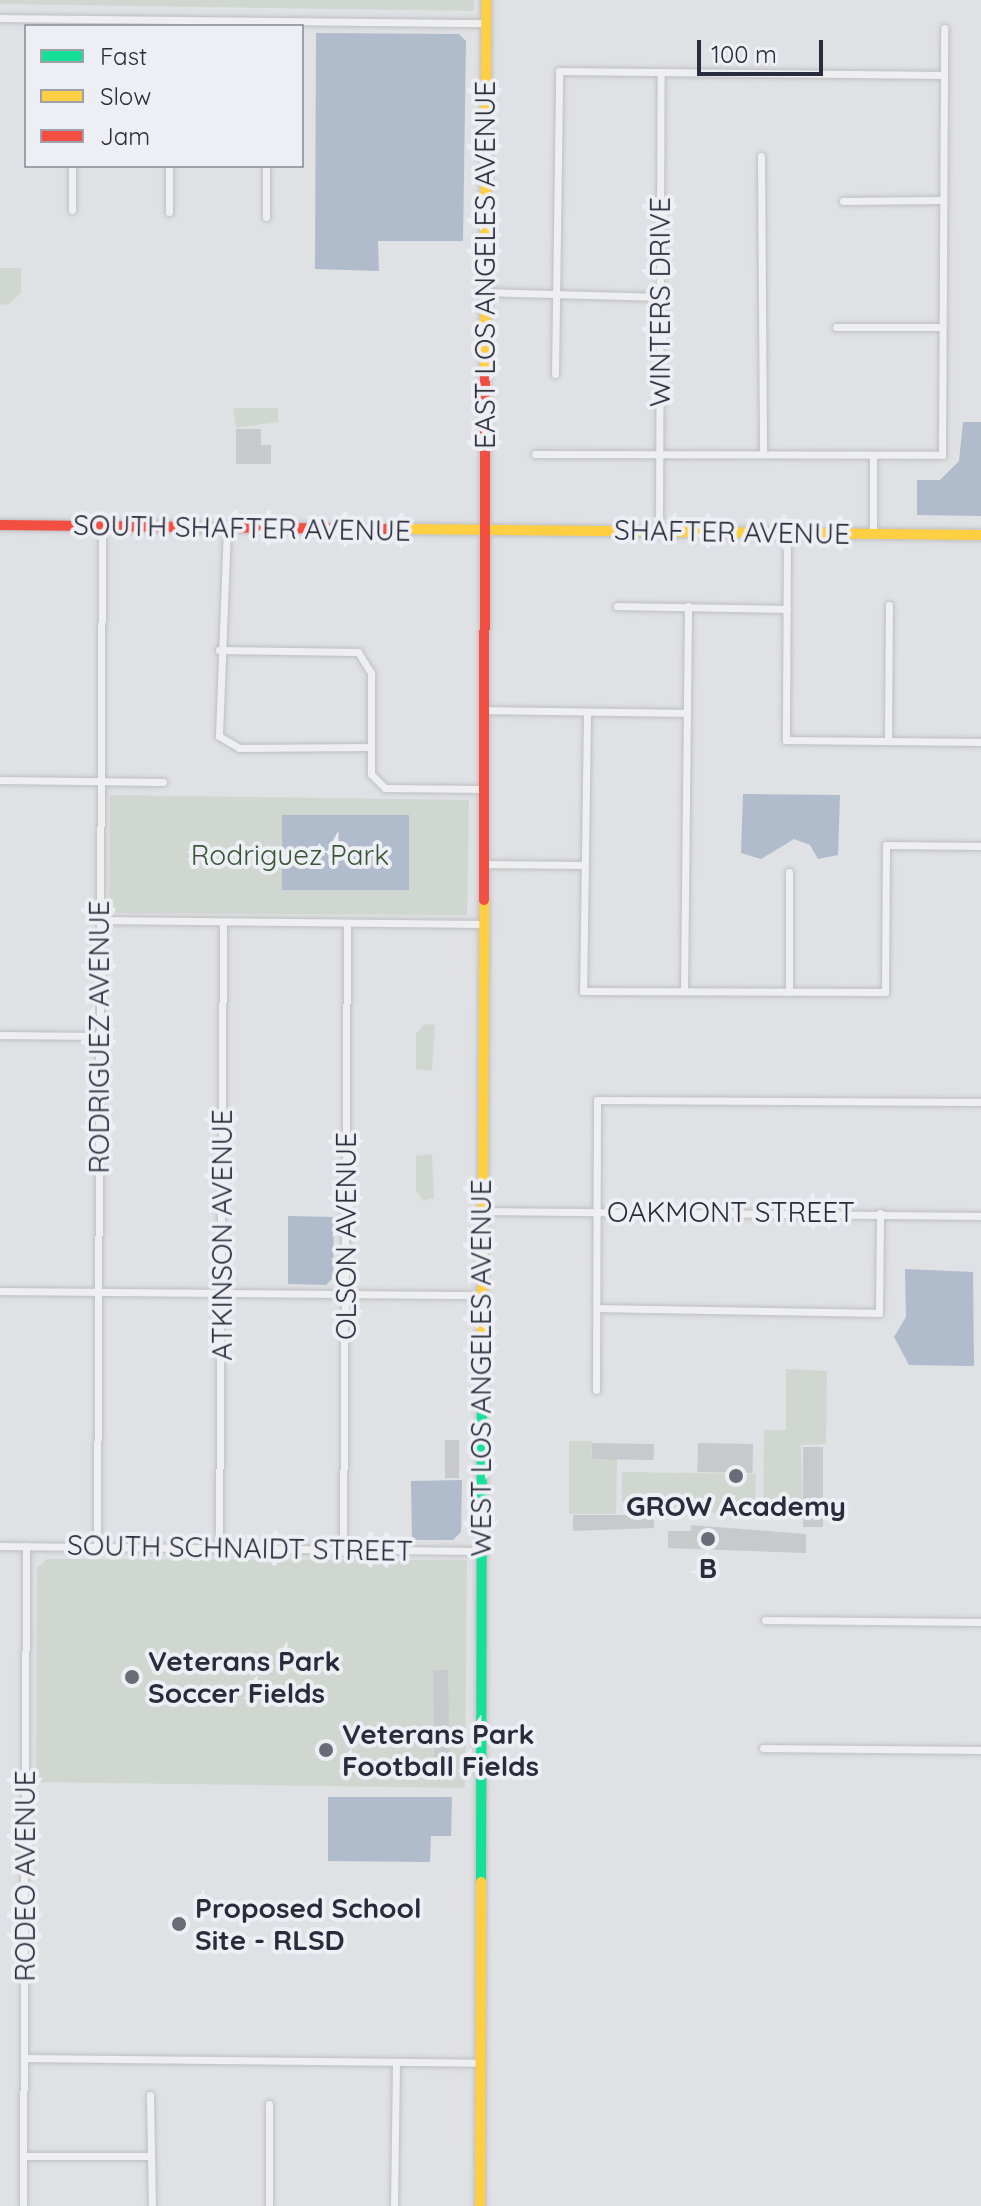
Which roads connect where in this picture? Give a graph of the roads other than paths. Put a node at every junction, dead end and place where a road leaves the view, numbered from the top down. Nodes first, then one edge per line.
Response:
1 (486, 0) edge
2 (0, 18) edge
3 (72, 22) edge
4 (169, 23) edge
5 (266, 23) edge
6 (486, 23) junction
7 (944, 28) dead end
8 (661, 72) junction
9 (944, 75) junction
10 (761, 156) dead end
11 (72, 168) edge
12 (169, 168) edge
13 (266, 168) edge
14 (943, 200) junction
15 (843, 201) dead end
16 (72, 210) dead end
17 (169, 212) dead end
18 (266, 217) dead end
19 (485, 292) junction
20 (555, 295) junction
21 (659, 297) junction
22 (836, 327) dead end
23 (942, 327) junction
24 (555, 374) dead end
25 (535, 454) dead end
26 (659, 454) junction
27 (763, 454) junction
28 (873, 455) junction
29 (0, 525) edge
30 (102, 527) junction
31 (227, 527) junction
32 (484, 530) junction
33 (659, 532) junction
34 (787, 533) junction
35 (873, 534) junction
36 (981, 535) edge
37 (889, 605) dead end
38 (617, 606) dead end
39 (688, 606) junction
40 (787, 609) junction
41 (219, 650) junction
42 (483, 710) junction
43 (587, 713) junction
44 (687, 713) junction
45 (888, 741) junction
46 (981, 742) edge
47 (371, 747) junction
48 (0, 780) edge
49 (100, 781) junction
50 (163, 782) dead end
51 (483, 789) junction
52 (981, 846) edge
53 (483, 864) junction
54 (583, 865) junction
55 (789, 872) dead end
56 (100, 920) junction
57 (223, 922) junction
58 (347, 923) junction
59 (482, 924) junction
60 (684, 991) junction
61 (789, 992) junction
62 (0, 1035) edge
63 (99, 1036) junction
64 (981, 1102) edge
65 (481, 1211) junction
66 (597, 1212) junction
67 (880, 1213) junction
68 (981, 1216) edge
69 (0, 1291) edge
70 (98, 1292) junction
71 (222, 1293) junction
72 (346, 1294) junction
73 (481, 1295) junction
74 (597, 1308) junction
75 (596, 1390) dead end
76 (0, 1546) edge
77 (26, 1546) junction
78 (97, 1547) junction
79 (219, 1548) junction
80 (343, 1549) junction
81 (480, 1551) junction
82 (765, 1620) dead end
83 (981, 1622) edge
84 (763, 1748) dead end
85 (981, 1750) edge
86 (25, 2058) junction
87 (396, 2062) junction
88 (481, 2063) junction
89 (150, 2095) dead end
90 (269, 2104) dead end
91 (24, 2156) junction
92 (151, 2156) junction
93 (23, 2206) edge
94 (152, 2206) edge
95 (269, 2206) edge
96 (394, 2206) edge
97 (480, 2206) edge

1 - 6 street, EAST LOS ANGELES AVENUE
2 - 3 street
3 - 4 street
4 - 5 street
5 - 6 street
6 - 19 street, EAST LOS ANGELES AVENUE
7 - 9 street
8 - 9 street
8 - 20 street
8 - 21 street, WINTERS DRIVE
9 - 14 street
10 - 27 street
11 - 16 street
12 - 17 street
13 - 18 street
14 - 15 street
14 - 23 street
19 - 20 street
19 - 32 street, EAST LOS ANGELES AVENUE
20 - 21 street
20 - 24 street
21 - 26 street, WINTERS DRIVE
22 - 23 street
23 - 28 street
25 - 26 street
26 - 27 street
26 - 33 street, WINTERS DRIVE
27 - 28 street
28 - 35 street
29 - 30 street, SOUTH SHAFTER AVENUE
30 - 31 street, SOUTH SHAFTER AVENUE
30 - 49 street, RODRIGUEZ AVENUE
31 - 32 street, SOUTH SHAFTER AVENUE
31 - 41 street
32 - 33 street, SHAFTER AVENUE
32 - 42 street, WEST LOS ANGELES AVENUE
33 - 34 street, SHAFTER AVENUE
34 - 35 street, SHAFTER AVENUE
34 - 40 street
35 - 36 street, SHAFTER AVENUE
37 - 45 street
38 - 39 street
39 - 40 street
39 - 44 street
40 - 45 street
41 - 47 street
41 - 47 street
42 - 43 street
42 - 51 street, WEST LOS ANGELES AVENUE
43 - 44 street
43 - 54 street
44 - 60 street
45 - 46 street
47 - 51 street
48 - 49 street
49 - 50 street
49 - 56 street, RODRIGUEZ AVENUE
51 - 53 street, WEST LOS ANGELES AVENUE
52 - 61 street
53 - 54 street
53 - 59 street, WEST LOS ANGELES AVENUE
54 - 60 street
55 - 61 street
56 - 57 street
56 - 63 street, RODRIGUEZ AVENUE
57 - 58 street
57 - 71 street, ATKINSON AVENUE
58 - 59 street
58 - 72 street, OLSON AVENUE
59 - 65 street, WEST LOS ANGELES AVENUE
60 - 61 street
62 - 63 street
63 - 70 street, RODRIGUEZ AVENUE
64 - 66 street
65 - 66 street, OAKMONT STREET
65 - 73 street, WEST LOS ANGELES AVENUE
66 - 67 street, OAKMONT STREET
66 - 74 street
67 - 68 street, OAKMONT STREET
67 - 74 street
69 - 70 street
70 - 71 street
70 - 78 street, RODRIGUEZ AVENUE
71 - 72 street
71 - 79 street, ATKINSON AVENUE
72 - 73 street
72 - 80 street, OLSON AVENUE
73 - 81 street, WEST LOS ANGELES AVENUE
74 - 75 street
76 - 77 street, SOUTH SCHNAIDT STREET
77 - 78 street, SOUTH SCHNAIDT STREET
77 - 86 street, RODEO AVENUE
78 - 79 street, SOUTH SCHNAIDT STREET
79 - 80 street, SOUTH SCHNAIDT STREET
80 - 81 street, SOUTH SCHNAIDT STREET
81 - 88 street, WEST LOS ANGELES AVENUE
82 - 83 street
84 - 85 street
86 - 87 street
86 - 91 street, RODEO AVENUE
87 - 88 street
87 - 96 street
88 - 97 street, WEST LOS ANGELES AVENUE
89 - 92 street
90 - 95 street
91 - 92 street
91 - 93 street, RODEO AVENUE
92 - 94 street

